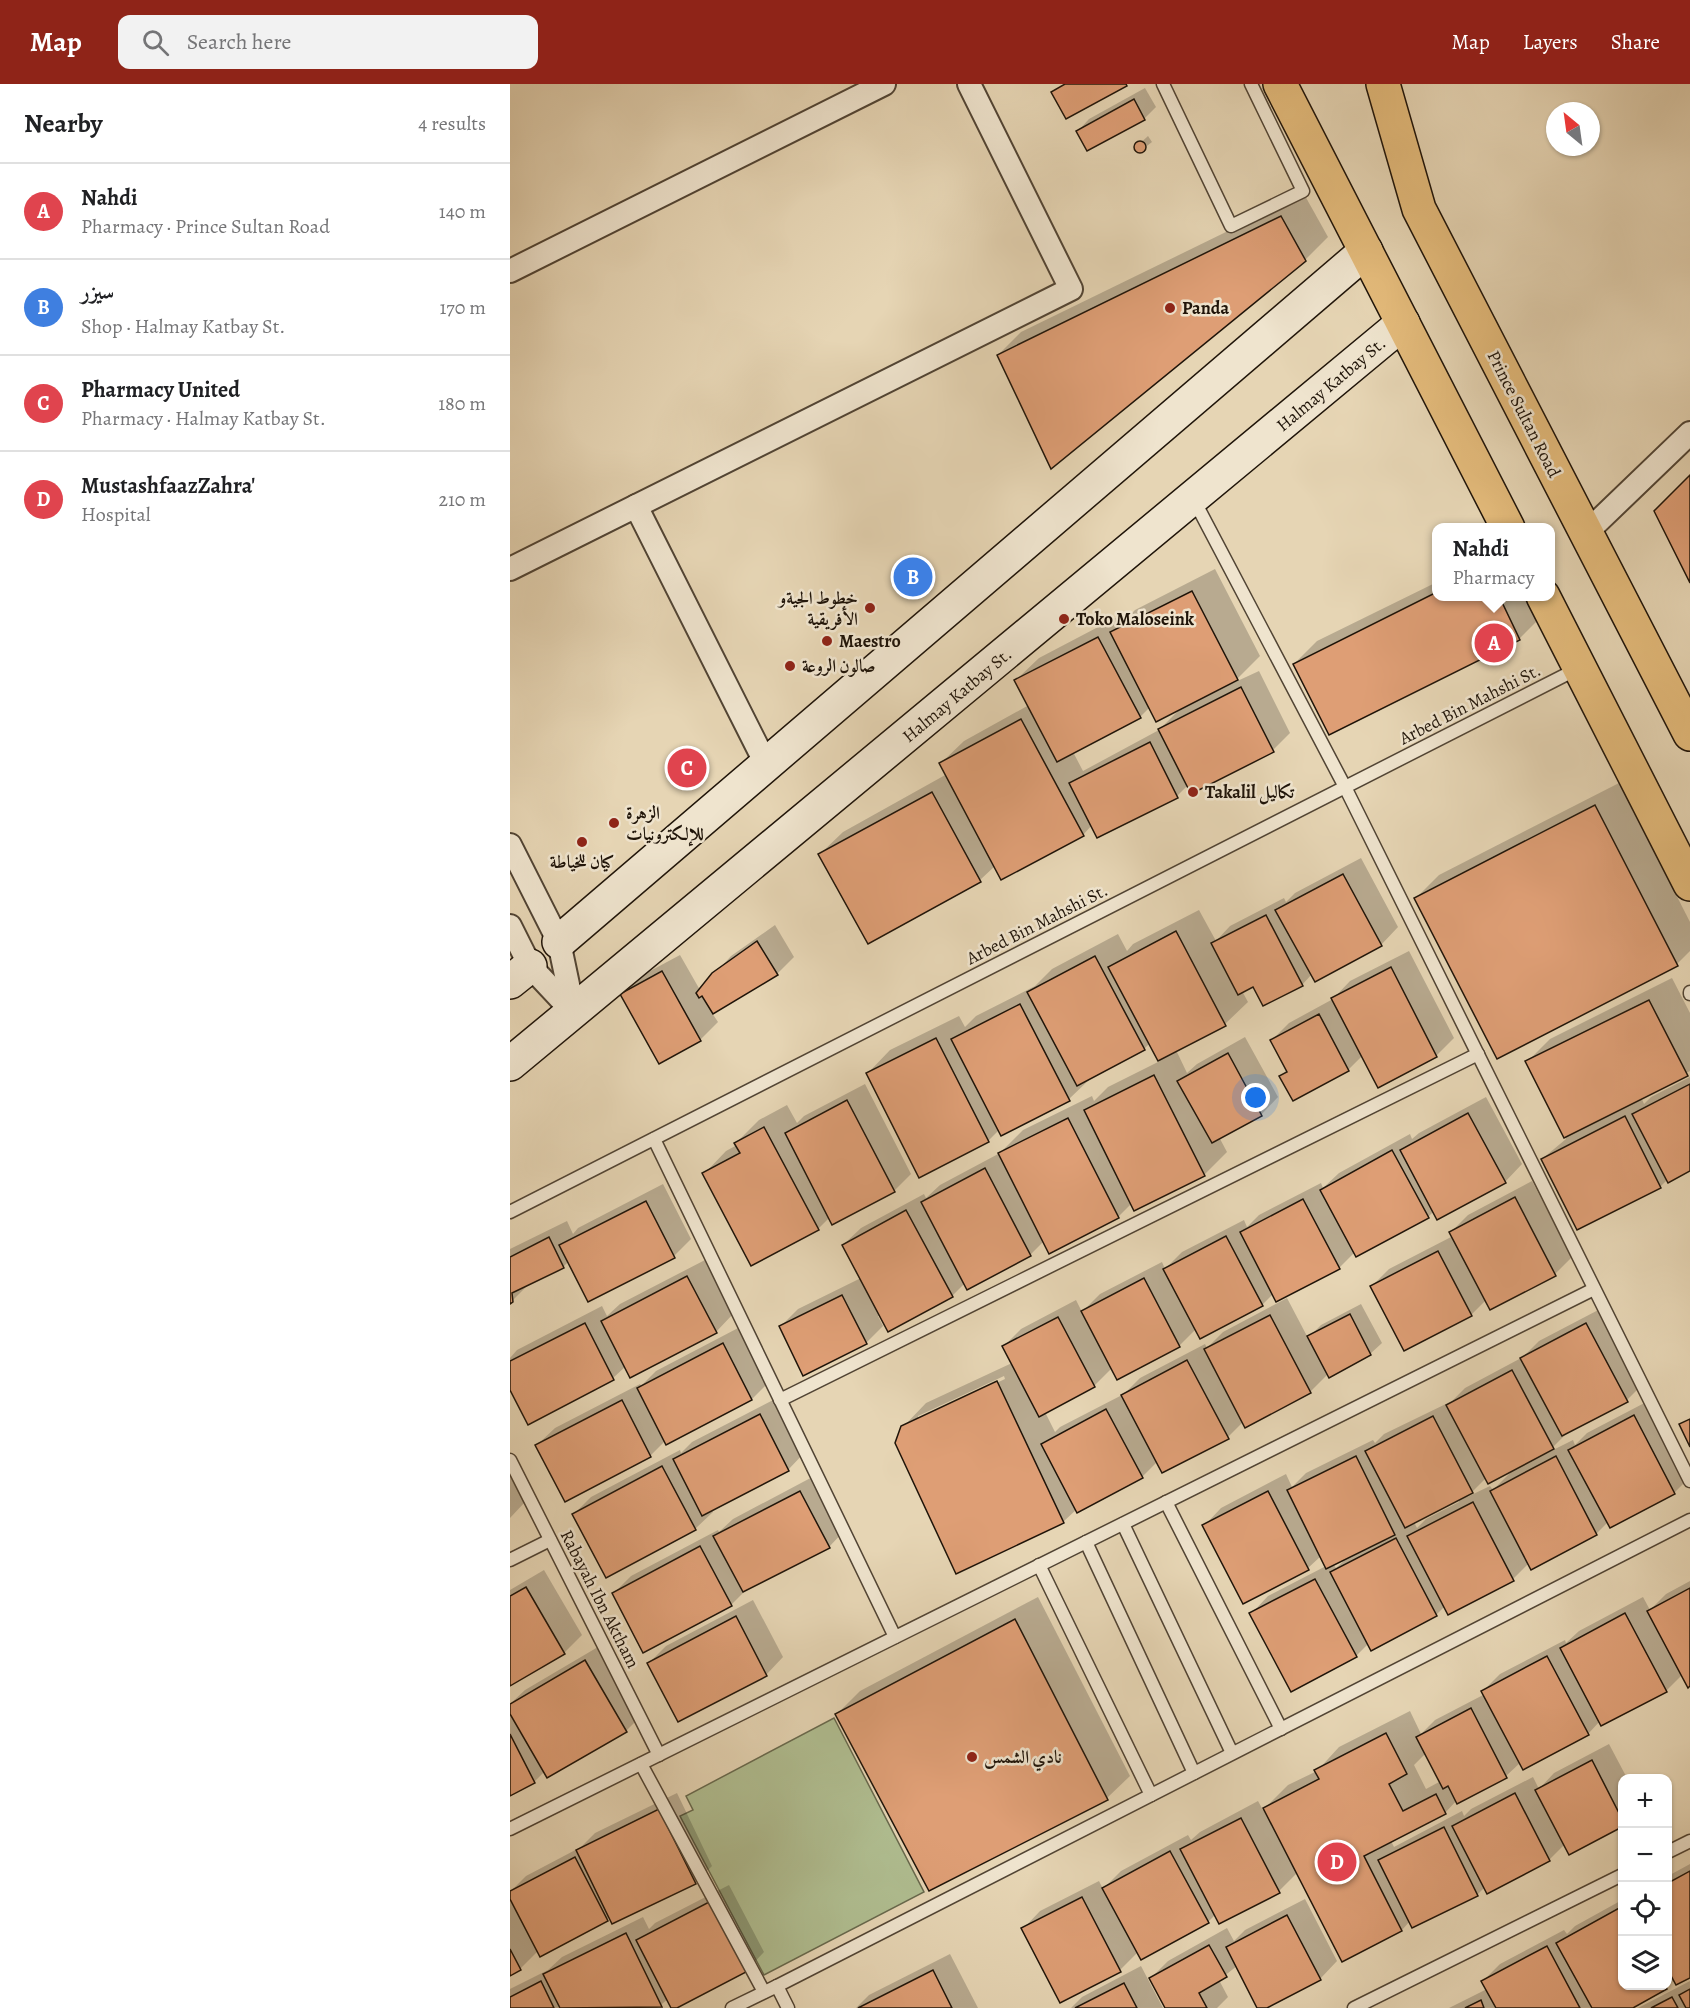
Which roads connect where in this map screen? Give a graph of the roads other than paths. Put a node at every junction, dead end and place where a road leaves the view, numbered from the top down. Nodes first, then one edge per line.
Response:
1 (884, 84) edge
2 (969, 84) edge
3 (1163, 84) edge
4 (1251, 84) edge
5 (1280, 84) edge
6 (1383, 84) edge
7 (1312, 178) junction
8 (1366, 251) junction
9 (511, 267) edge
10 (1403, 323) junction
11 (1690, 433) edge
12 (1193, 499) junction
13 (636, 506) junction
14 (1505, 523) edge
15 (1586, 533) junction
16 (510, 569) edge
17 (1545, 601) edge
18 (1580, 668) junction
19 (1690, 734) edge
20 (766, 764) junction
21 (1345, 787) junction
22 (510, 844) edge
23 (1690, 884) edge
24 (510, 926) edge
25 (559, 942) junction
26 (520, 974) edge
27 (574, 1013) junction
28 (1478, 1054) junction
29 (510, 1064) edge
30 (654, 1139) junction
31 (510, 1212) edge
32 (1594, 1289) junction
33 (780, 1400) junction
34 (510, 1460) edge
35 (1690, 1481) edge
36 (1166, 1502) junction
37 (1690, 1520) edge
38 (1123, 1524) junction
39 (550, 1540) junction
40 (1086, 1542) junction
41 (510, 1560) edge
42 (1039, 1565) junction
43 (894, 1637) junction
44 (1281, 1729) junction
45 (1232, 1753) junction
46 (659, 1755) junction
47 (641, 1764) junction
48 (1194, 1773) junction
49 (1151, 1795) junction
50 (510, 1829) edge
51 (1690, 1841) edge
52 (1672, 1850) edge
53 (1618, 1877) edge
54 (777, 1986) junction
55 (764, 1992) junction
56 (732, 2008) edge
57 (788, 2008) edge
58 (1354, 2008) edge

1 - 9 street
2 - 13 street
3 - 7 lane
4 - 7 lane
5 - 7 main road
6 - 15 main road, Prince Sultan Road
7 - 8 main road
8 - 10 main road
8 - 20 street
10 - 12 street, Halmay Katbay St.
10 - 14 main road
11 - 15 street
12 - 21 lane
12 - 27 street, Halmay Katbay St.
13 - 16 street
13 - 20 street
15 - 19 main road, Prince Sultan Road
17 - 18 main road
18 - 21 lane, Arbed Bin Mahshi St.
18 - 23 main road
20 - 25 street
21 - 28 lane
21 - 30 lane, Arbed Bin Mahshi St.
22 - 25 street
24 - 26 street
25 - 26 street
25 - 27 street
26 - 27 street
27 - 29 street, Halmay Katbay St.
28 - 32 lane
28 - 33 lane
30 - 31 lane, Arbed Bin Mahshi St.
30 - 33 lane
32 - 35 lane
32 - 36 lane
33 - 43 lane
34 - 39 lane, Rabayah Ibn Aktham
36 - 38 lane
36 - 44 lane
37 - 44 lane
38 - 40 lane
38 - 45 lane
39 - 41 lane
39 - 46 lane, Rabayah Ibn Aktham
40 - 42 lane
40 - 48 lane
42 - 43 lane
42 - 49 lane
43 - 46 lane
44 - 45 lane
45 - 48 lane
46 - 47 lane
47 - 50 lane
47 - 55 lane
48 - 49 lane
49 - 54 lane
51 - 52 lane
53 - 58 lane
54 - 55 lane
54 - 57 lane
55 - 56 lane

